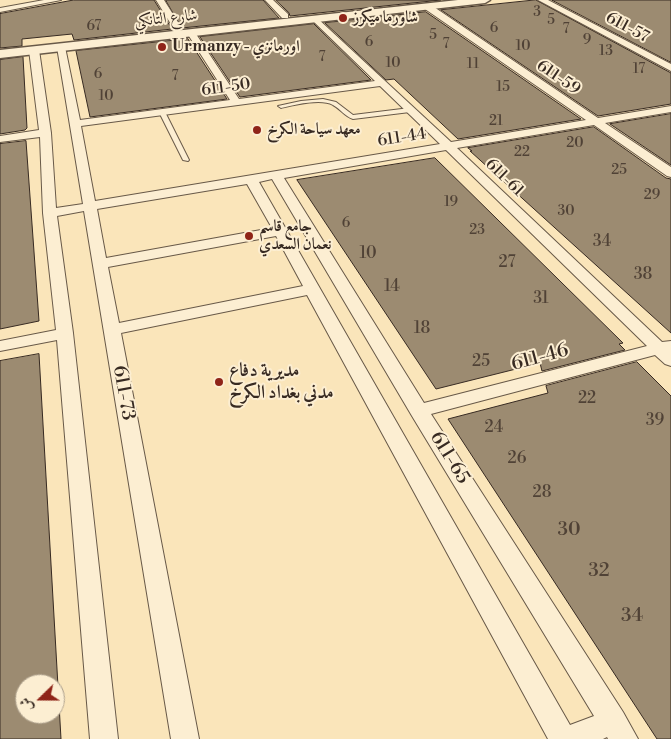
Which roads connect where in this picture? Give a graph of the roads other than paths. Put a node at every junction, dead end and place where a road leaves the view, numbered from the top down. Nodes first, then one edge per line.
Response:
1 (57, 0) edge
2 (160, 0) edge
3 (269, 0) edge
4 (485, 0) edge
5 (542, 0) edge
6 (430, 3) edge
7 (15, 4) edge
8 (0, 10) edge
9 (369, 10) junction
10 (285, 16) junction
11 (316, 19) junction
12 (177, 27) junction
13 (191, 33) junction
14 (0, 47) edge
15 (61, 47) junction
16 (34, 50) junction
17 (0, 54) edge
18 (671, 68) edge
19 (382, 83) junction
20 (236, 102) junction
21 (281, 106) dead end
22 (671, 109) edge
23 (410, 110) junction
24 (162, 112) junction
25 (596, 122) junction
26 (74, 124) junction
27 (45, 133) junction
28 (0, 139) edge
29 (447, 147) junction
30 (186, 160) dead end
31 (671, 173) edge
32 (276, 175) junction
33 (251, 179) junction
34 (89, 206) junction
35 (50, 213) junction
36 (280, 231) junction
37 (99, 264) junction
38 (312, 289) junction
39 (111, 330) junction
40 (65, 333) junction
41 (0, 346) edge
42 (667, 351) edge
43 (420, 411) junction
44 (619, 730) edge
45 (104, 739) edge
46 (185, 739) edge
47 (563, 739) edge
48 (570, 739) edge

1 - 7 street
2 - 12 street
3 - 10 street
4 - 6 street, شارع التانكي
5 - 18 street, 611-57
6 - 9 street, شارع التانكي
6 - 25 street, 611-59
7 - 8 street
9 - 10 street, شارع التانكي
9 - 11 street, شارع التانكي
10 - 12 street, شارع التانكي
11 - 13 street, شارع التانكي
11 - 19 street, 611-61
12 - 14 street, شارع التانكي
13 - 15 street, شارع التانكي
13 - 20 street
15 - 16 street, شارع التانكي
15 - 26 street, 611-73
16 - 17 street, شارع التانكي
16 - 27 street
19 - 20 street, 611-50
19 - 23 street, 611-61
20 - 24 street, 611-50
21 - 23 lane
22 - 25 street, 611-44
23 - 29 street, 611-61
24 - 26 street, 611-50
24 - 30 lane
25 - 29 street, 611-44
25 - 31 street, 611-59
26 - 34 street, 611-73
27 - 28 street
27 - 35 street
29 - 32 street, 611-44
29 - 42 street, 611-61
32 - 33 street, 611-44
32 - 43 street, 611-65
33 - 34 street, 611-44
33 - 36 street, 611-65
34 - 35 street, 611-44
34 - 37 street, 611-73
35 - 40 street
36 - 37 street
36 - 38 street, 611-65
37 - 39 street, 611-73
38 - 39 street
38 - 47 street, 611-65
39 - 46 street, 611-73
40 - 41 street
40 - 45 street
42 - 43 street, 611-46
43 - 44 street, 611-65
44 - 48 street

